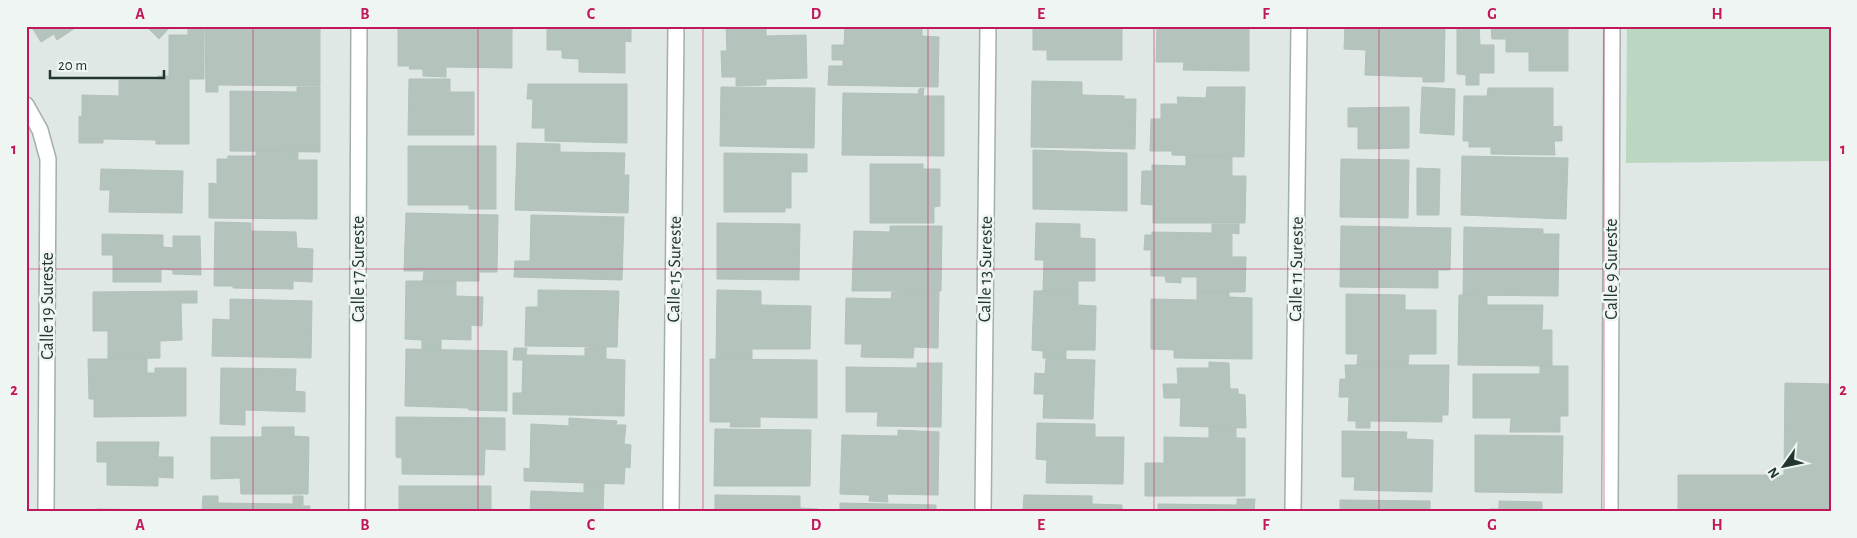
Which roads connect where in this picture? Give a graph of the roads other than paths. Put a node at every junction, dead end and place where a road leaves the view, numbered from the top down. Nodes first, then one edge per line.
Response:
1 (358, 26) edge
2 (676, 26) edge
3 (988, 26) edge
4 (1299, 26) edge
5 (1612, 26) edge
6 (26, 105) edge
7 (46, 512) edge
8 (357, 512) edge
9 (672, 512) edge
10 (983, 512) edge
11 (1293, 512) edge
12 (1610, 512) edge

1 - 8 street, Calle 17 Sureste
2 - 9 street, Calle 15 Sureste
3 - 10 street, Calle 13 Sureste
4 - 11 street, Calle 11 Sureste
5 - 12 street, Calle 9 Sureste
6 - 7 street, Calle 19 Sureste

